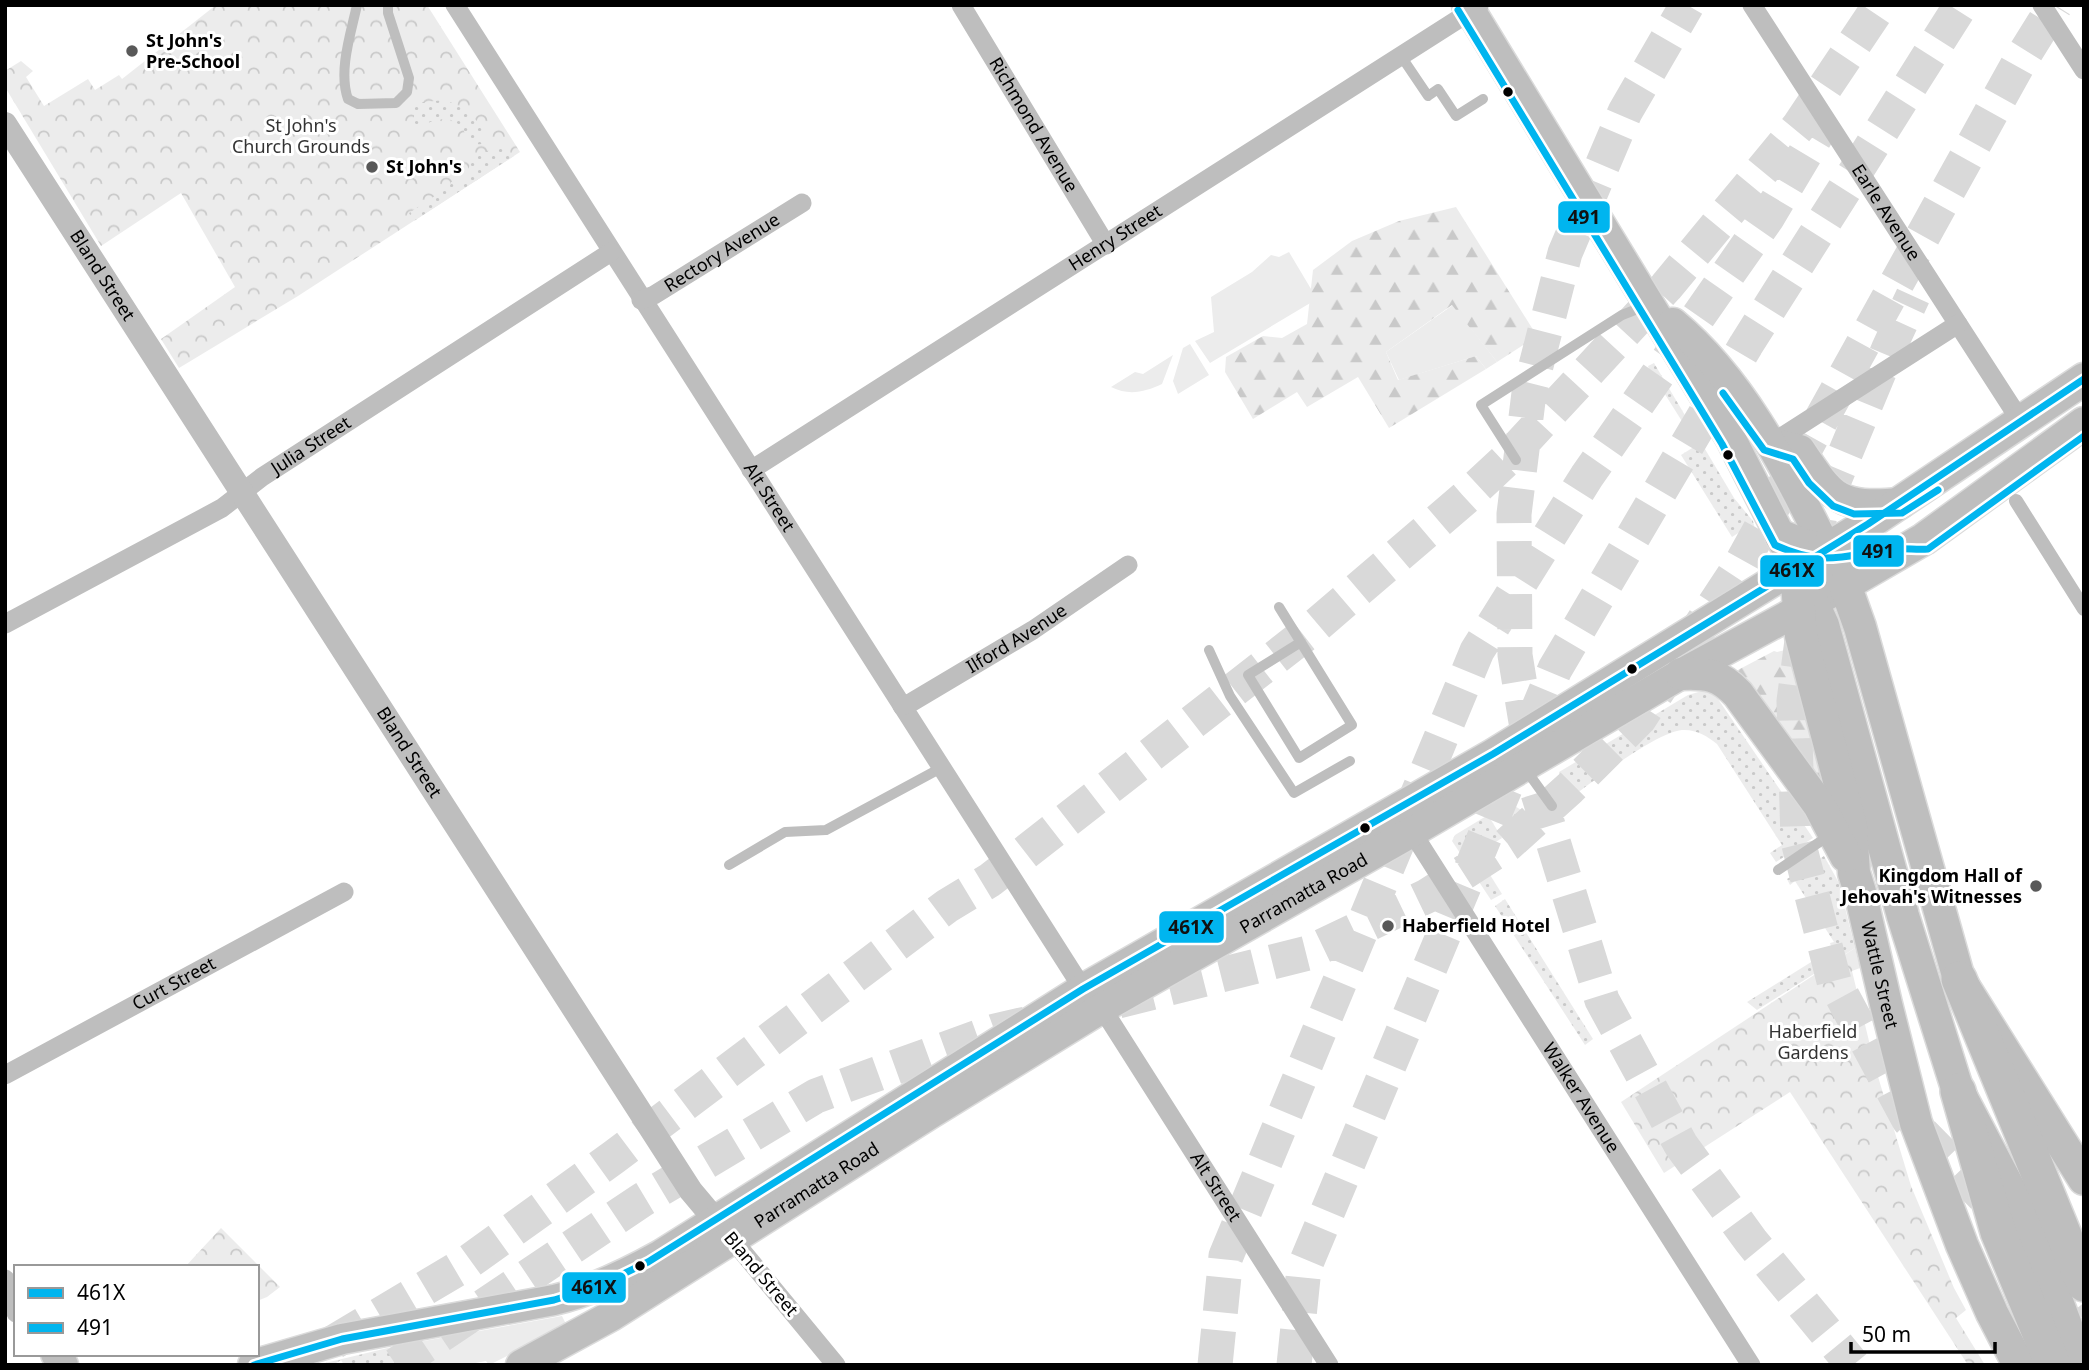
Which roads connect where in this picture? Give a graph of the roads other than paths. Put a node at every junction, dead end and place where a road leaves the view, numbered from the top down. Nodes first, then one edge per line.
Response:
1 (357, 5) edge
2 (388, 5) edge
3 (455, 5) edge
4 (961, 5) edge
5 (1752, 5) edge
6 (2042, 5) edge
7 (1473, 7) edge
8 (1401, 56) junction
9 (2084, 70) edge
10 (1483, 99) dead end
11 (5, 124) edge
12 (802, 203) dead end
13 (1106, 245) junction
14 (611, 252) junction
15 (642, 300) junction
16 (1648, 303) junction
17 (1958, 324) junction
18 (2084, 379) edge
19 (2020, 420) junction
20 (2084, 423) edge
21 (1772, 443) junction
22 (1516, 460) dead end
23 (751, 470) junction
24 (243, 492) junction
25 (2016, 501) dead end
26 (1901, 503) junction
27 (1781, 536) junction
28 (1836, 560) junction
29 (1128, 565) dead end
30 (1796, 567) junction
31 (1806, 606) junction
32 (1279, 607) dead end
33 (2084, 609) edge
34 (5, 624) edge
35 (1301, 642) junction
36 (1209, 650) dead end
37 (1681, 674) junction
38 (902, 706) junction
39 (1350, 761) dead end
40 (1524, 766) junction
41 (941, 768) junction
42 (1552, 806) tunnel mouth
43 (1826, 818) junction
44 (1412, 832) junction
45 (1808, 851) junction
46 (729, 865) dead end
47 (1778, 870) dead end
48 (1853, 873) junction
49 (344, 892) dead end
50 (1959, 979) junction
51 (1093, 999) junction
52 (5, 1075) edge
53 (1958, 1091) junction
54 (2084, 1179) edge
55 (724, 1229) junction
56 (5, 1279) edge
57 (2084, 1284) edge
58 (14, 1307) edge
59 (253, 1365) edge
60 (522, 1365) edge
61 (835, 1365) edge
62 (1329, 1365) edge
63 (1751, 1365) edge
64 (2019, 1365) edge
65 (2053, 1365) edge
66 (2081, 1365) edge

1 - 2 lane
3 - 14 street, Alt Street
4 - 13 street, Richmond Avenue
5 - 17 street, Earle Avenue
6 - 9 street
7 - 8 street, Henry Street
7 - 16 main road
8 - 10 lane
8 - 13 street, Henry Street
11 - 24 street, Bland Street
12 - 15 street, Rectory Avenue
13 - 23 street, Henry Street
14 - 15 street, Alt Street
14 - 24 street, Julia Street
15 - 23 street, Alt Street
16 - 21 main road
16 - 22 lane
16 - 27 main road
17 - 19 street, Earle Avenue
17 - 21 street
18 - 19 highway, Parramatta Road
19 - 26 highway, Parramatta Road
20 - 28 highway, Parramatta Road
21 - 26 main road
21 - 28 main road
23 - 38 street, Alt Street
24 - 34 street, Julia Street
24 - 55 street, Bland Street
25 - 33 street
26 - 28 highway, Parramatta Road
27 - 28 highway
27 - 30 main road
28 - 30 highway, Parramatta Road
28 - 31 highway, Wattle Street
28 - 50 highway
29 - 38 street, Ilford Avenue
30 - 31 highway, Wattle Street
30 - 51 main road, Parramatta Road
31 - 37 main road, Parramatta Road
31 - 48 highway, Wattle Street
31 - 53 highway, Wattle Street
32 - 35 lane
35 - 35 lane
36 - 39 lane
37 - 40 main road, Parramatta Road
37 - 43 highway
38 - 41 street, Alt Street
40 - 42 lane
40 - 44 main road, Parramatta Road
41 - 46 lane
41 - 51 street, Alt Street
43 - 45 lane
43 - 45 lane
43 - 48 highway
44 - 51 main road, Parramatta Road
44 - 63 street, Walker Avenue
45 - 47 lane
48 - 64 highway, Wattle Street
49 - 52 street, Curt Street
50 - 54 highway
50 - 57 highway
51 - 55 main road, Parramatta Road
51 - 62 street, Alt Street
53 - 65 highway
53 - 66 highway, Wattle Street
55 - 59 main road, Parramatta Road
55 - 60 main road, Parramatta Road
55 - 61 street, Bland Street
56 - 58 street

